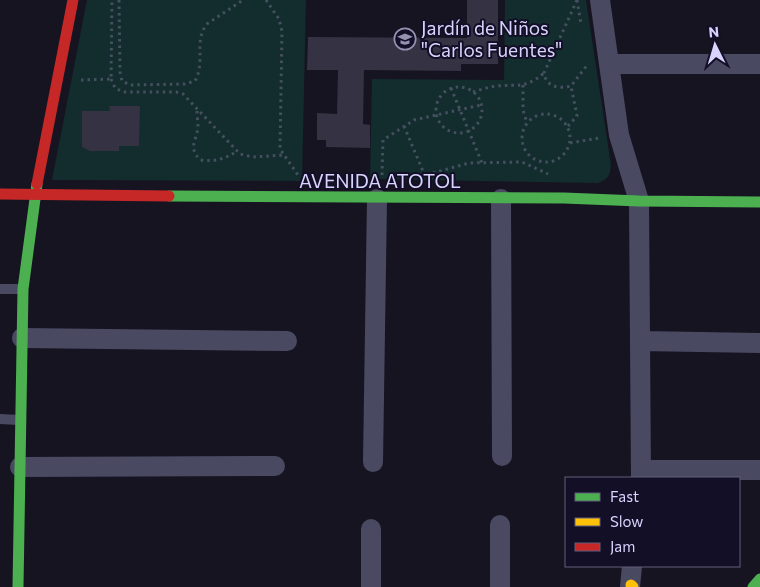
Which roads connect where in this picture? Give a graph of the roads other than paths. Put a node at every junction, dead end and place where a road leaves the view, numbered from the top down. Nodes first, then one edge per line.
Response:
1 (73, 0) edge
2 (600, 0) edge
3 (610, 64) junction
4 (760, 64) edge
5 (0, 194) edge
6 (35, 194) junction
7 (379, 199) junction
8 (501, 199) junction
9 (639, 201) junction
10 (760, 202) edge
11 (0, 289) edge
12 (23, 289) junction
13 (22, 338) junction
14 (286, 341) dead end
15 (640, 341) junction
16 (760, 343) edge
17 (0, 419) edge
18 (21, 420) junction
19 (502, 456) dead end
20 (372, 462) dead end
21 (275, 466) dead end
22 (20, 467) junction
23 (760, 470) edge
24 (641, 474) edge
25 (500, 526) dead end
26 (371, 529) dead end
27 (760, 579) edge
28 (18, 587) edge
29 (371, 587) edge
30 (500, 587) edge
31 (753, 587) edge

1 - 6 street
2 - 3 street
3 - 4 street
3 - 9 street
5 - 6 street, AVENIDA ATOTOL
6 - 7 street, AVENIDA ATOTOL
6 - 12 street
7 - 8 street, AVENIDA ATOTOL
7 - 20 street
8 - 9 street, AVENIDA ATOTOL
8 - 19 street
9 - 10 street, AVENIDA ATOTOL
9 - 15 street
11 - 12 lane
12 - 13 street
13 - 14 street
13 - 18 street
15 - 16 street
15 - 24 street
17 - 18 lane
18 - 22 street
21 - 22 street
22 - 28 street
23 - 24 street
25 - 30 street
26 - 29 street
27 - 31 street

